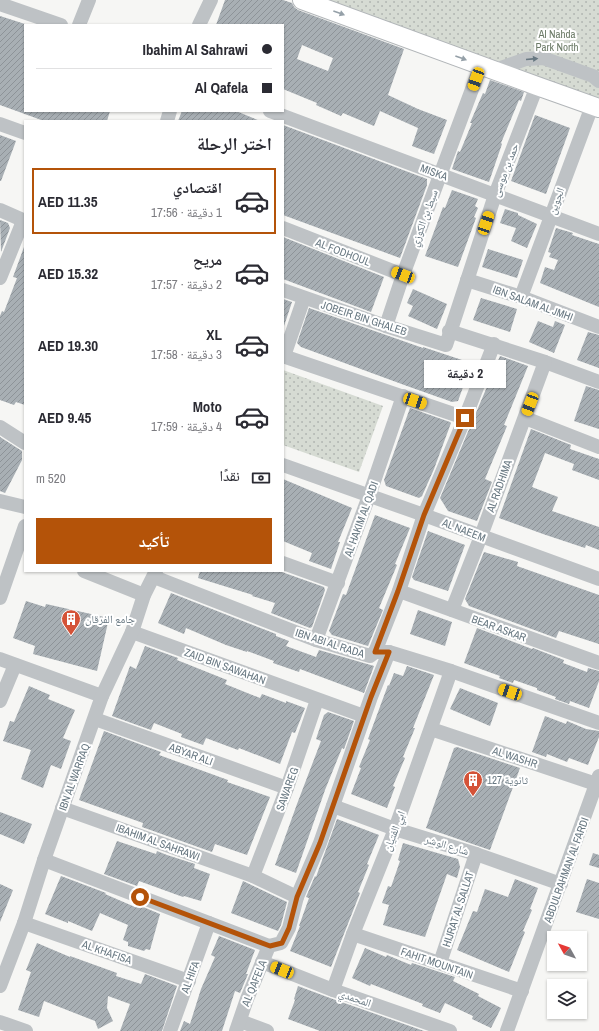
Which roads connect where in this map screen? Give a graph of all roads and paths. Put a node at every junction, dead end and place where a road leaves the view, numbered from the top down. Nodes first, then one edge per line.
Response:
1 (89, 0) edge
2 (211, 0) edge
3 (302, 0) edge
4 (0, 4) edge
5 (58, 24) edge
6 (79, 24) edge
7 (199, 24) edge
8 (488, 68) junction
9 (599, 81) edge
10 (537, 86) junction
11 (595, 107) edge
12 (273, 112) edge
13 (0, 124) edge
14 (24, 133) edge
15 (440, 175) junction
16 (496, 195) junction
17 (0, 210) edge
18 (550, 216) junction
19 (24, 221) edge
20 (284, 228) edge
21 (599, 234) edge
22 (403, 275) junction
23 (0, 278) edge
24 (467, 280) junction
25 (284, 290) edge
26 (521, 296) junction
27 (304, 298) junction
28 (386, 326) junction
29 (599, 327) edge
30 (449, 331) junction
31 (494, 344) junction
32 (446, 345) joint
33 (284, 356) edge
34 (546, 362) junction
35 (599, 382) edge
36 (403, 396) junction
37 (465, 418) junction
38 (525, 418) junction
39 (0, 427) edge
40 (24, 442) edge
41 (599, 447) edge
42 (284, 465) edge
43 (369, 496) junction
44 (0, 501) edge
45 (24, 507) edge
46 (424, 515) junction
47 (24, 533) edge
48 (481, 536) junction
49 (22, 547) edge
50 (284, 563) edge
51 (86, 572) edge
52 (155, 574) edge
53 (599, 579) edge
54 (338, 583) junction
55 (398, 591) junction
56 (144, 595) junction
57 (0, 598) edge
58 (452, 610) junction
59 (132, 632) junction
60 (316, 640) junction
61 (382, 652) junction
62 (0, 659) edge
63 (599, 663) edge
64 (15, 665) junction
65 (451, 671) junction
66 (102, 696) junction
67 (318, 700) junction
68 (0, 701) edge
69 (364, 716) junction
70 (95, 719) junction
71 (599, 723) edge
72 (431, 729) junction
73 (598, 782) edge
74 (287, 788) junction
75 (333, 806) junction
76 (62, 808) junction
77 (395, 829) junction
78 (476, 854) junction
79 (44, 860) junction
80 (253, 876) junction
81 (561, 884) junction
82 (297, 897) junction
83 (24, 923) junction
84 (209, 923) junction
85 (352, 934) junction
86 (270, 946) junction
87 (262, 962) junction
88 (440, 963) junction
89 (189, 981) junction
90 (0, 986) edge
91 (333, 990) junction
92 (522, 991) junction
93 (0, 1022) edge
94 (238, 1026) edge
95 (26, 1031) edge
96 (170, 1031) edge
97 (267, 1031) edge
98 (450, 1031) edge
99 (507, 1031) edge

1 - 6 street
2 - 7 street
3 -> 8 main road
4 - 5 street
8 -> 9 street
8 - 10 main road
8 - 15 street, سبط بن الكوزي
10 - 11 main road
10 - 16 street, حمد بن موسى
11 - 18 street, الجوين
12 - 15 street, MISKA
13 - 14 street
15 - 16 street, MISKA
15 - 22 street, سبط بن الكوزي
16 - 18 street, MISKA
16 - 24 street, حمد بن موسى
17 - 19 street
18 - 21 street, MISKA
18 - 26 street, الجوين
19 - 23 street
20 - 22 street, AL FODHOUL
22 - 28 street, سبط بن الكوزي
24 - 26 street, IBN SALAM AL JMHI
24 - 30 street, حمد بن موسى
25 - 27 street, JOBEIR BIN GHALEB
26 - 29 street, IBN SALAM AL JMHI
27 - 28 street, JOBEIR BIN GHALEB
27 - 33 street
28 - 32 street, JOBEIR BIN GHALEB
30 - 31 street
30 - 32 street, حمد بن موسى
31 - 34 street
31 - 37 street, AL QAFELA
33 - 36 street
34 - 35 street
34 - 38 street, AL RADHIMA
36 - 37 street
36 - 43 street, AL HAKIM AL QADI
37 - 46 street, AL QAFELA
38 - 41 street
38 - 48 street, AL RADHIMA
39 - 40 street
42 - 43 street, AL NAEEM
43 - 46 street, AL NAEEM
43 - 54 street, AL HAKIM AL QADI
44 - 45 street
46 - 48 street, AL NAEEM
46 - 55 street, AL QAFELA
47 - 49 street
48 - 53 street, AL NAEEM
48 - 58 street, AL RADHIMA
49 - 57 street
50 - 54 street
51 - 56 street
52 - 56 street, IBN AL WARRAQ
52 - 60 street, IBN ABI AL RADA
54 - 60 street, AL HAKIM AL QADI
55 - 58 street, BEAR ASKAR
55 - 61 street, AL QAFELA
56 - 59 street, IBN AL WARRAQ
58 - 63 street, BEAR ASKAR
59 - 66 street, IBN AL WARRAQ
59 - 67 street, ZAID BIN SAWAHAN
60 - 61 street, IBN ABI AL RADA
61 - 65 street, IBN ABI AL RADA
61 - 69 street, AL QAFELA
62 - 64 street
64 - 66 street
64 - 68 street
65 - 71 street, IBN ABI AL RADA
65 - 72 street, ابي الفتيان
66 - 70 street, IBN AL WARRAQ
67 - 69 street, ZAID BIN SAWAHAN
67 - 74 street, SAWAREG
69 - 75 street, AL QAFELA
70 - 74 street, ABYAR ALI
70 - 76 street, IBN AL WARRAQ
72 - 73 street, AL WASHR
72 - 77 street, ابي الفتيان
73 - 81 street, ABDULRAHMAN AL FARDI
74 - 80 street, SAWAREG
75 - 77 street, شارع الوشر
75 - 82 street, AL QAFELA
76 - 79 street, IBN AL WARRAQ
76 - 80 street, IBAHIM AL SAHRAWI
77 - 78 street, شارع الوشر
77 - 85 street, ابي الفتيان
78 - 81 street, شارع الوشر
78 - 88 street, HIJRAT AL SALLAT
79 - 83 street, IBN AL WARRAQ
79 - 84 street
80 - 82 street, IBAHIM AL SAHRAWI
81 - 92 street, ABDULRAHMAN AL FARDI
82 - 86 street, AL QAFELA
83 - 89 street, AL KHAFISA
83 - 90 street, IBN AL WARRAQ
84 - 86 street
84 - 89 street, AL HIFA
85 - 88 street, FAHIT MOUNTAIN
85 - 91 street, ابي الفتيان
86 - 87 street, AL QAFELA
87 - 91 street, المحمدي
87 - 94 street, AL QAFELA
88 - 92 street, FAHIT MOUNTAIN
89 - 96 street, AL HIFA
91 - 98 street, المحمدي
92 - 99 street, ABDULRAHMAN AL FARDI
93 - 95 street
94 - 97 street

